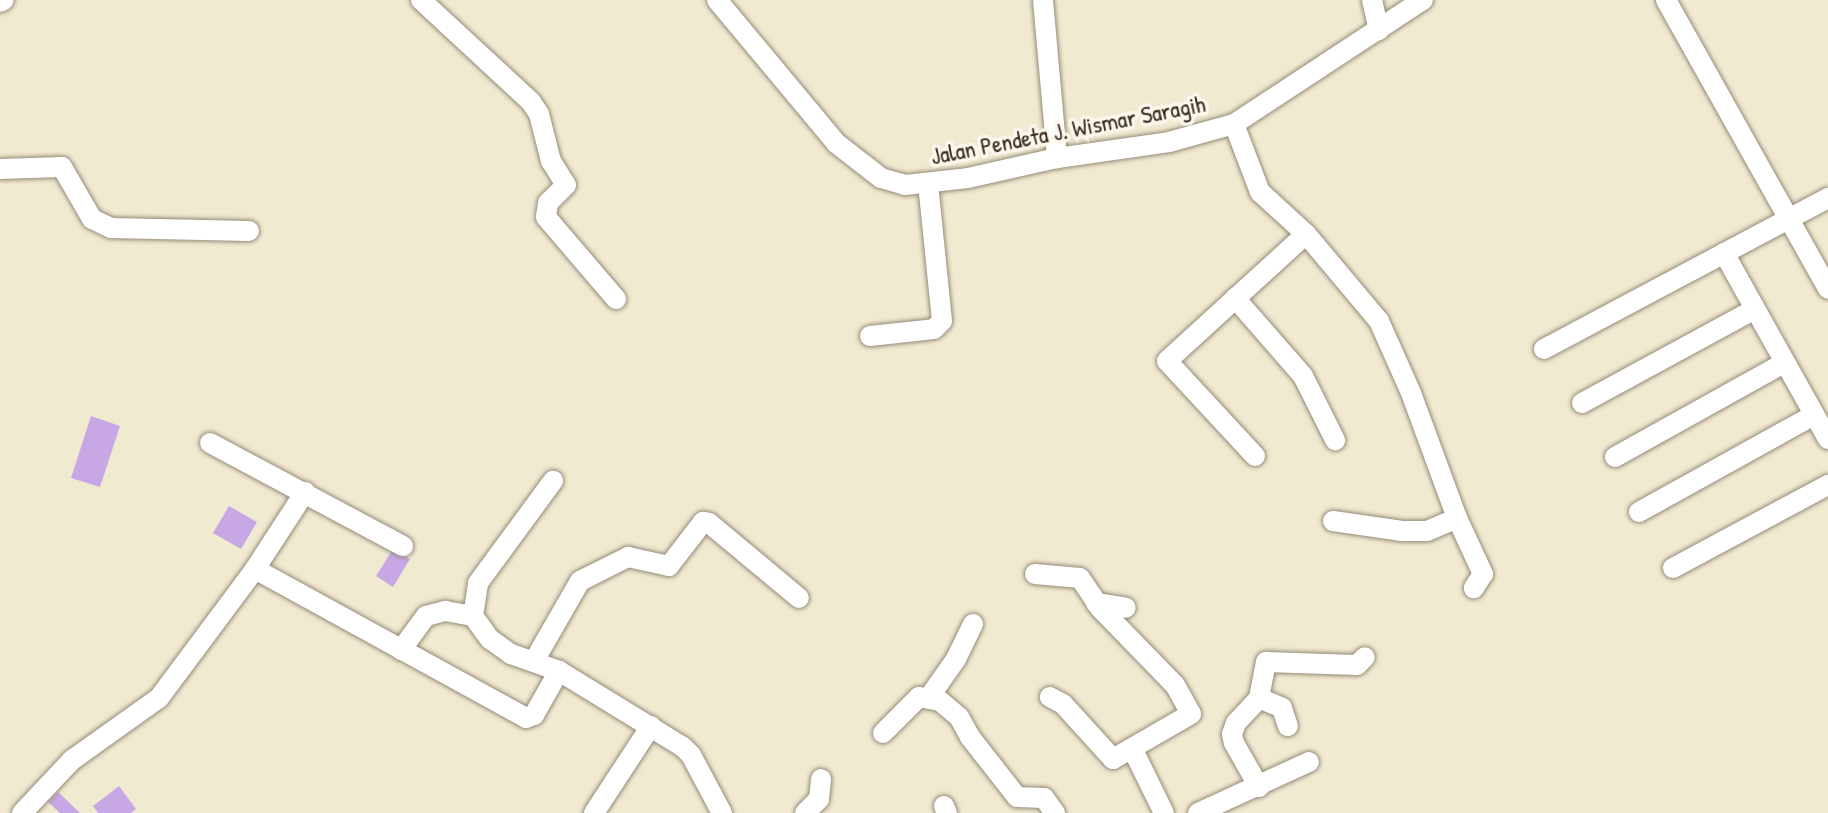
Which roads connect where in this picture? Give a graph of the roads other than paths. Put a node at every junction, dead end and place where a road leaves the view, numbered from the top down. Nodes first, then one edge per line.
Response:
1 (421, 0) edge
2 (717, 0) edge
3 (1043, 0) edge
4 (1372, 0) edge
5 (1423, 0) edge
6 (1666, 0) edge
7 (1379, 30) junction
8 (1234, 124) junction
9 (1057, 158) junction
10 (0, 169) edge
11 (928, 184) junction
12 (1828, 198) edge
13 (1789, 217) junction
14 (249, 231) dead end
15 (1306, 234) junction
16 (1724, 253) junction
17 (1828, 289) edge
18 (1235, 298) junction
19 (616, 299) dead end
20 (1755, 309) junction
21 (870, 336) dead end
22 (1544, 349) dead end
23 (1784, 363) junction
24 (1582, 403) dead end
25 (1814, 415) junction
26 (1828, 439) edge
27 (1335, 440) dead end
28 (210, 443) dead end
29 (1255, 456) dead end
30 (1615, 457) dead end
31 (553, 481) dead end
32 (1828, 485) edge
33 (305, 492) junction
34 (1639, 512) dead end
35 (1457, 518) junction
36 (1333, 521) dead end
37 (403, 546) dead end
38 (1673, 568) dead end
39 (255, 569) junction
40 (1035, 574) dead end
41 (1474, 588) dead end
42 (799, 598) dead end
43 (1096, 603) junction
44 (1126, 608) dead end
45 (473, 616) junction
46 (973, 624) dead end
47 (401, 650) junction
48 (1365, 657) dead end
49 (534, 661) junction
50 (559, 671) junction
51 (930, 696) junction
52 (1050, 697) dead end
53 (1259, 698) junction
54 (651, 726) junction
55 (1288, 726) dead end
56 (883, 733) dead end
57 (1133, 750) junction
58 (1309, 762) dead end
59 (821, 779) dead end
60 (1259, 787) junction
61 (597, 811) edge
62 (22, 813) edge
63 (722, 813) edge
64 (805, 813) edge
65 (1055, 813) edge
66 (1164, 813) edge
67 (1198, 813) edge

1 - 19 street
2 - 11 street, Jalan Pendeta J. Wismar Saragih
3 - 9 street
4 - 7 street
5 - 7 street, Jalan Pendeta J. Wismar Saragih
6 - 13 street
7 - 8 street, Jalan Pendeta J. Wismar Saragih
8 - 9 street, Jalan Pendeta J. Wismar Saragih
8 - 15 street
9 - 11 street, Jalan Pendeta J. Wismar Saragih
10 - 14 street
11 - 21 street
12 - 13 street
13 - 16 street
13 - 17 street
15 - 18 street
15 - 35 street
16 - 20 street
16 - 22 street
18 - 27 street
18 - 29 street
20 - 23 street
20 - 24 street
23 - 25 street
23 - 30 street
25 - 26 street
25 - 34 street
28 - 33 street
31 - 45 street
32 - 38 street
33 - 37 street
33 - 39 street
35 - 36 street
35 - 41 street
39 - 47 street
39 - 62 street
40 - 43 street
42 - 49 street
43 - 44 street
43 - 57 street
45 - 47 street
45 - 49 street
46 - 51 street
47 - 50 street
48 - 53 street
49 - 50 street
50 - 54 street
51 - 56 street
51 - 65 street
52 - 57 street
53 - 55 street
53 - 60 street
54 - 61 street
54 - 63 street
57 - 66 street
58 - 60 street
59 - 64 street
60 - 67 street

